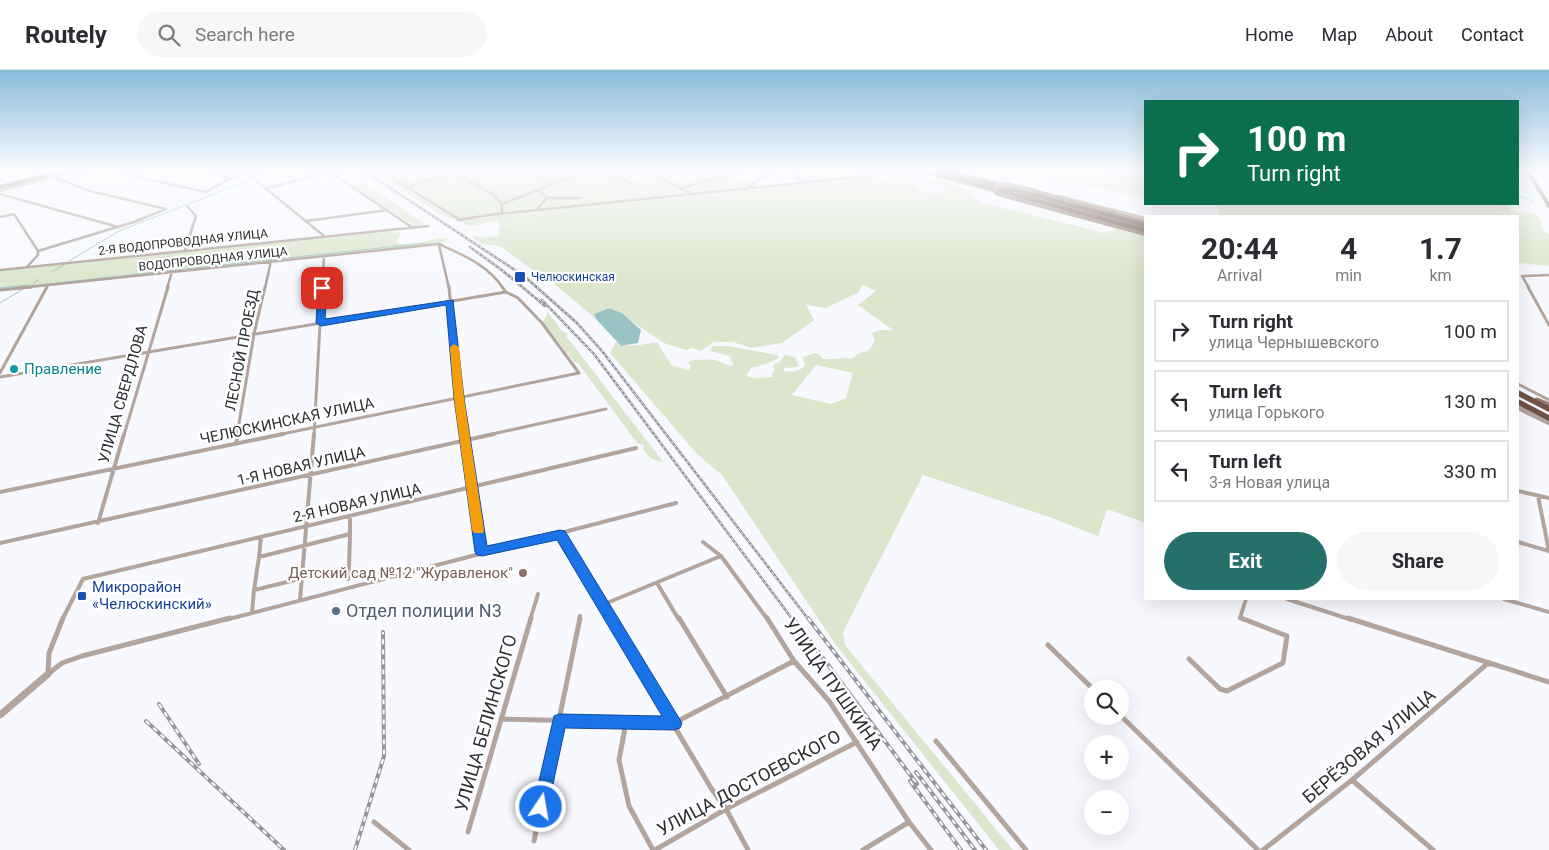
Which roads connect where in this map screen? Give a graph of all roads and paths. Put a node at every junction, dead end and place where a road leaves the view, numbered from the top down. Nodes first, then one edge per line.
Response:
1 (49, 206) edge
2 (155, 206) edge
3 (187, 206) dead end
4 (288, 206) edge
5 (383, 206) edge
6 (438, 206) edge
7 (502, 206) edge
8 (539, 206) edge
9 (571, 206) edge
10 (1043, 206) edge
11 (1063, 206) edge
12 (1064, 206) edge
13 (1083, 206) edge
14 (1089, 206) edge
15 (1094, 206) edge
16 (388, 210) junction
17 (536, 210) junction
18 (502, 214) junction
19 (0, 217) edge
20 (306, 221) junction
21 (1144, 222) edge
22 (1144, 222) edge
23 (1144, 222) edge
24 (428, 226) dead end
25 (119, 227) junction
26 (413, 228) junction
27 (1139, 232) junction
28 (1144, 232) edge
29 (1144, 232) edge
30 (324, 236) junction
31 (439, 244) junction
32 (427, 245) joint
33 (185, 250) junction
34 (38, 251) junction
35 (324, 256) junction
36 (272, 261) junction
37 (27, 267) junction
38 (0, 270) edge
39 (172, 272) junction
40 (1549, 276) edge
41 (48, 285) junction
42 (0, 290) edge
43 (506, 292) junction
44 (450, 302) junction
45 (321, 323) junction
46 (1549, 325) edge
47 (254, 334) junction
48 (147, 352) junction
49 (0, 375) edge
50 (1519, 385) edge
51 (1519, 393) edge
52 (459, 398) junction
53 (1549, 400) edge
54 (1519, 403) edge
55 (1549, 407) edge
56 (1519, 408) edge
57 (606, 409) dead end
58 (1549, 418) edge
59 (1549, 423) edge
60 (315, 427) junction
61 (466, 441) junction
62 (236, 444) junction
63 (636, 448) dead end
64 (114, 469) junction
65 (309, 475) junction
66 (471, 488) junction
67 (1519, 491) edge
68 (0, 492) edge
69 (1538, 496) junction
70 (1549, 498) edge
71 (676, 503) dead end
72 (350, 516) junction
73 (98, 523) junction
74 (305, 527) junction
75 (350, 534) junction
76 (560, 534) junction
77 (261, 537) junction
78 (704, 542) dead end
79 (1519, 542) edge
80 (0, 543) edge
81 (304, 546) junction
82 (1549, 551) edge
83 (482, 552) junction
84 (259, 556) junction
85 (721, 556) junction
86 (349, 567) junction
87 (302, 579) junction
88 (348, 579) dead end
89 (657, 583) junction
90 (254, 590) junction
91 (538, 594) dead end
92 (300, 600) junction
93 (1246, 600) edge
94 (1290, 600) edge
95 (1507, 600) edge
96 (602, 605) junction
97 (1549, 612) edge
98 (252, 613) junction
99 (580, 616) dead end
100 (1048, 645) dead end
101 (1189, 659) dead end
102 (794, 661) junction
103 (1491, 664) junction
104 (48, 674) junction
105 (1084, 680) edge
106 (1549, 682) edge
107 (727, 697) junction
108 (0, 715) edge
109 (501, 720) junction
110 (559, 721) junction
111 (626, 722) junction
112 (674, 723) junction
113 (1129, 724) edge
114 (936, 741) dead end
115 (857, 742) junction
116 (1352, 780) junction
117 (726, 809) junction
118 (374, 822) dead end
119 (909, 822) junction
120 (468, 832) dead end
121 (534, 841) dead end
122 (409, 850) edge
123 (654, 850) edge
124 (748, 850) edge
125 (863, 850) edge
126 (930, 850) edge
127 (1026, 850) edge
128 (1258, 850) edge
129 (1263, 850) edge
130 (1433, 850) edge

1 - 25 street
2 - 25 street
3 - 33 street
4 - 20 street
5 - 16 street
6 - 18 street
7 - 18 street
8 - 17 street
9 - 17 street
10 - 27 main road, bridge
11 - 27 street
12 - 28 highway
13 - 21 highway
14 - 22 main road, bridge
15 - 23 street
16 - 20 street
16 - 26 street
17 - 18 street
19 - 34 street
20 - 30 street
24 - 26 street, 2-Я ВОДОПРОВОДНАЯ УЛИЦА
25 - 34 street
26 - 30 street, 2-Я ВОДОПРОВОДНАЯ УЛИЦА
27 - 29 main road
30 - 33 street, 2-Я ВОДОПРОВОДНАЯ УЛИЦА
31 - 32 street
31 - 43 street
31 - 44 street
32 - 35 street, ВОДОПРОВОДНАЯ УЛИЦА
33 - 37 street, 2-Я ВОДОПРОВОДНАЯ УЛИЦА
34 - 37 street
35 - 36 street, ВОДОПРОВОДНАЯ УЛИЦА
35 - 45 street
36 - 39 street, ВОДОПРОВОДНАЯ УЛИЦА
36 - 47 street, ЛЕСНОЙ ПРОЕЗД
37 - 38 street, 2-Я ВОДОПРОВОДНАЯ УЛИЦА
39 - 41 street, ВОДОПРОВОДНАЯ УЛИЦА
39 - 48 street, УЛИЦА СВЕРДЛОВА
40 - 46 street
41 - 42 street, ВОДОПРОВОДНАЯ УЛИЦА
41 - 49 street
43 - 44 street
43 - 52 street, ЧЕЛЮСКИНСКАЯ УЛИЦА
44 - 45 street
44 - 52 street
45 - 47 street
45 - 60 street
47 - 48 street
47 - 62 street, ЛЕСНОЙ ПРОЕЗД
48 - 49 street
48 - 64 street, УЛИЦА СВЕРДЛОВА
50 - 53 street
51 - 55 highway
52 - 60 street, ЧЕЛЮСКИНСКАЯ УЛИЦА
52 - 61 street
54 - 58 highway
56 - 59 street
57 - 61 street, 1-Я НОВАЯ УЛИЦА
60 - 62 street, ЧЕЛЮСКИНСКАЯ УЛИЦА
60 - 65 street
61 - 65 street, 1-Я НОВАЯ УЛИЦА
61 - 66 street
62 - 64 street, ЧЕЛЮСКИНСКАЯ УЛИЦА
63 - 66 street, 2-Я НОВАЯ УЛИЦА
64 - 68 street, ЧЕЛЮСКИНСКАЯ УЛИЦА
64 - 73 street, УЛИЦА СВЕРДЛОВА
65 - 73 street, 1-Я НОВАЯ УЛИЦА
65 - 74 street
66 - 72 street, 2-Я НОВАЯ УЛИЦА
66 - 83 street
67 - 69 street
69 - 70 street
69 - 82 street
71 - 76 street
72 - 74 street, 2-Я НОВАЯ УЛИЦА
72 - 75 street
73 - 80 street, 1-Я НОВАЯ УЛИЦА
74 - 77 street, 2-Я НОВАЯ УЛИЦА
74 - 81 street
75 - 81 street
75 - 86 street
76 - 83 street
76 - 96 street
77 - 84 street
77 - 104 street, 2-Я НОВАЯ УЛИЦА
78 - 85 street, УЛИЦА ПУШКИНА
79 - 82 street
81 - 84 street
81 - 87 street
83 - 92 street
84 - 90 street
85 - 89 street
85 - 102 street, УЛИЦА ПУШКИНА
86 - 87 street
86 - 88 street
87 - 90 street
87 - 92 street
89 - 96 street
89 - 107 street
90 - 98 street
91 - 109 street, УЛИЦА БЕЛИНСКОГО
92 - 98 street
93 - 101 street
94 - 103 street
95 - 97 street
96 - 112 street
98 - 104 street
99 - 110 street
100 - 105 street
102 - 107 street
102 - 115 street, УЛИЦА ПУШКИНА
103 - 106 street
103 - 116 street, БЕРЁЗОВАЯ УЛИЦА
104 - 108 street
107 - 112 street
109 - 110 street
109 - 120 street, УЛИЦА БЕЛИНСКОГО
110 - 111 street
110 - 121 street
111 - 112 street
111 - 123 street
112 - 117 street
113 - 128 street
114 - 127 street
115 - 117 street, УЛИЦА ДОСТОЕВСКОГО
115 - 119 street, УЛИЦА ПУШКИНА
116 - 129 street, БЕРЁЗОВАЯ УЛИЦА
116 - 130 street
117 - 123 street, УЛИЦА ДОСТОЕВСКОГО
117 - 124 street
118 - 122 street
119 - 125 street
119 - 126 street, УЛИЦА ПУШКИНА

